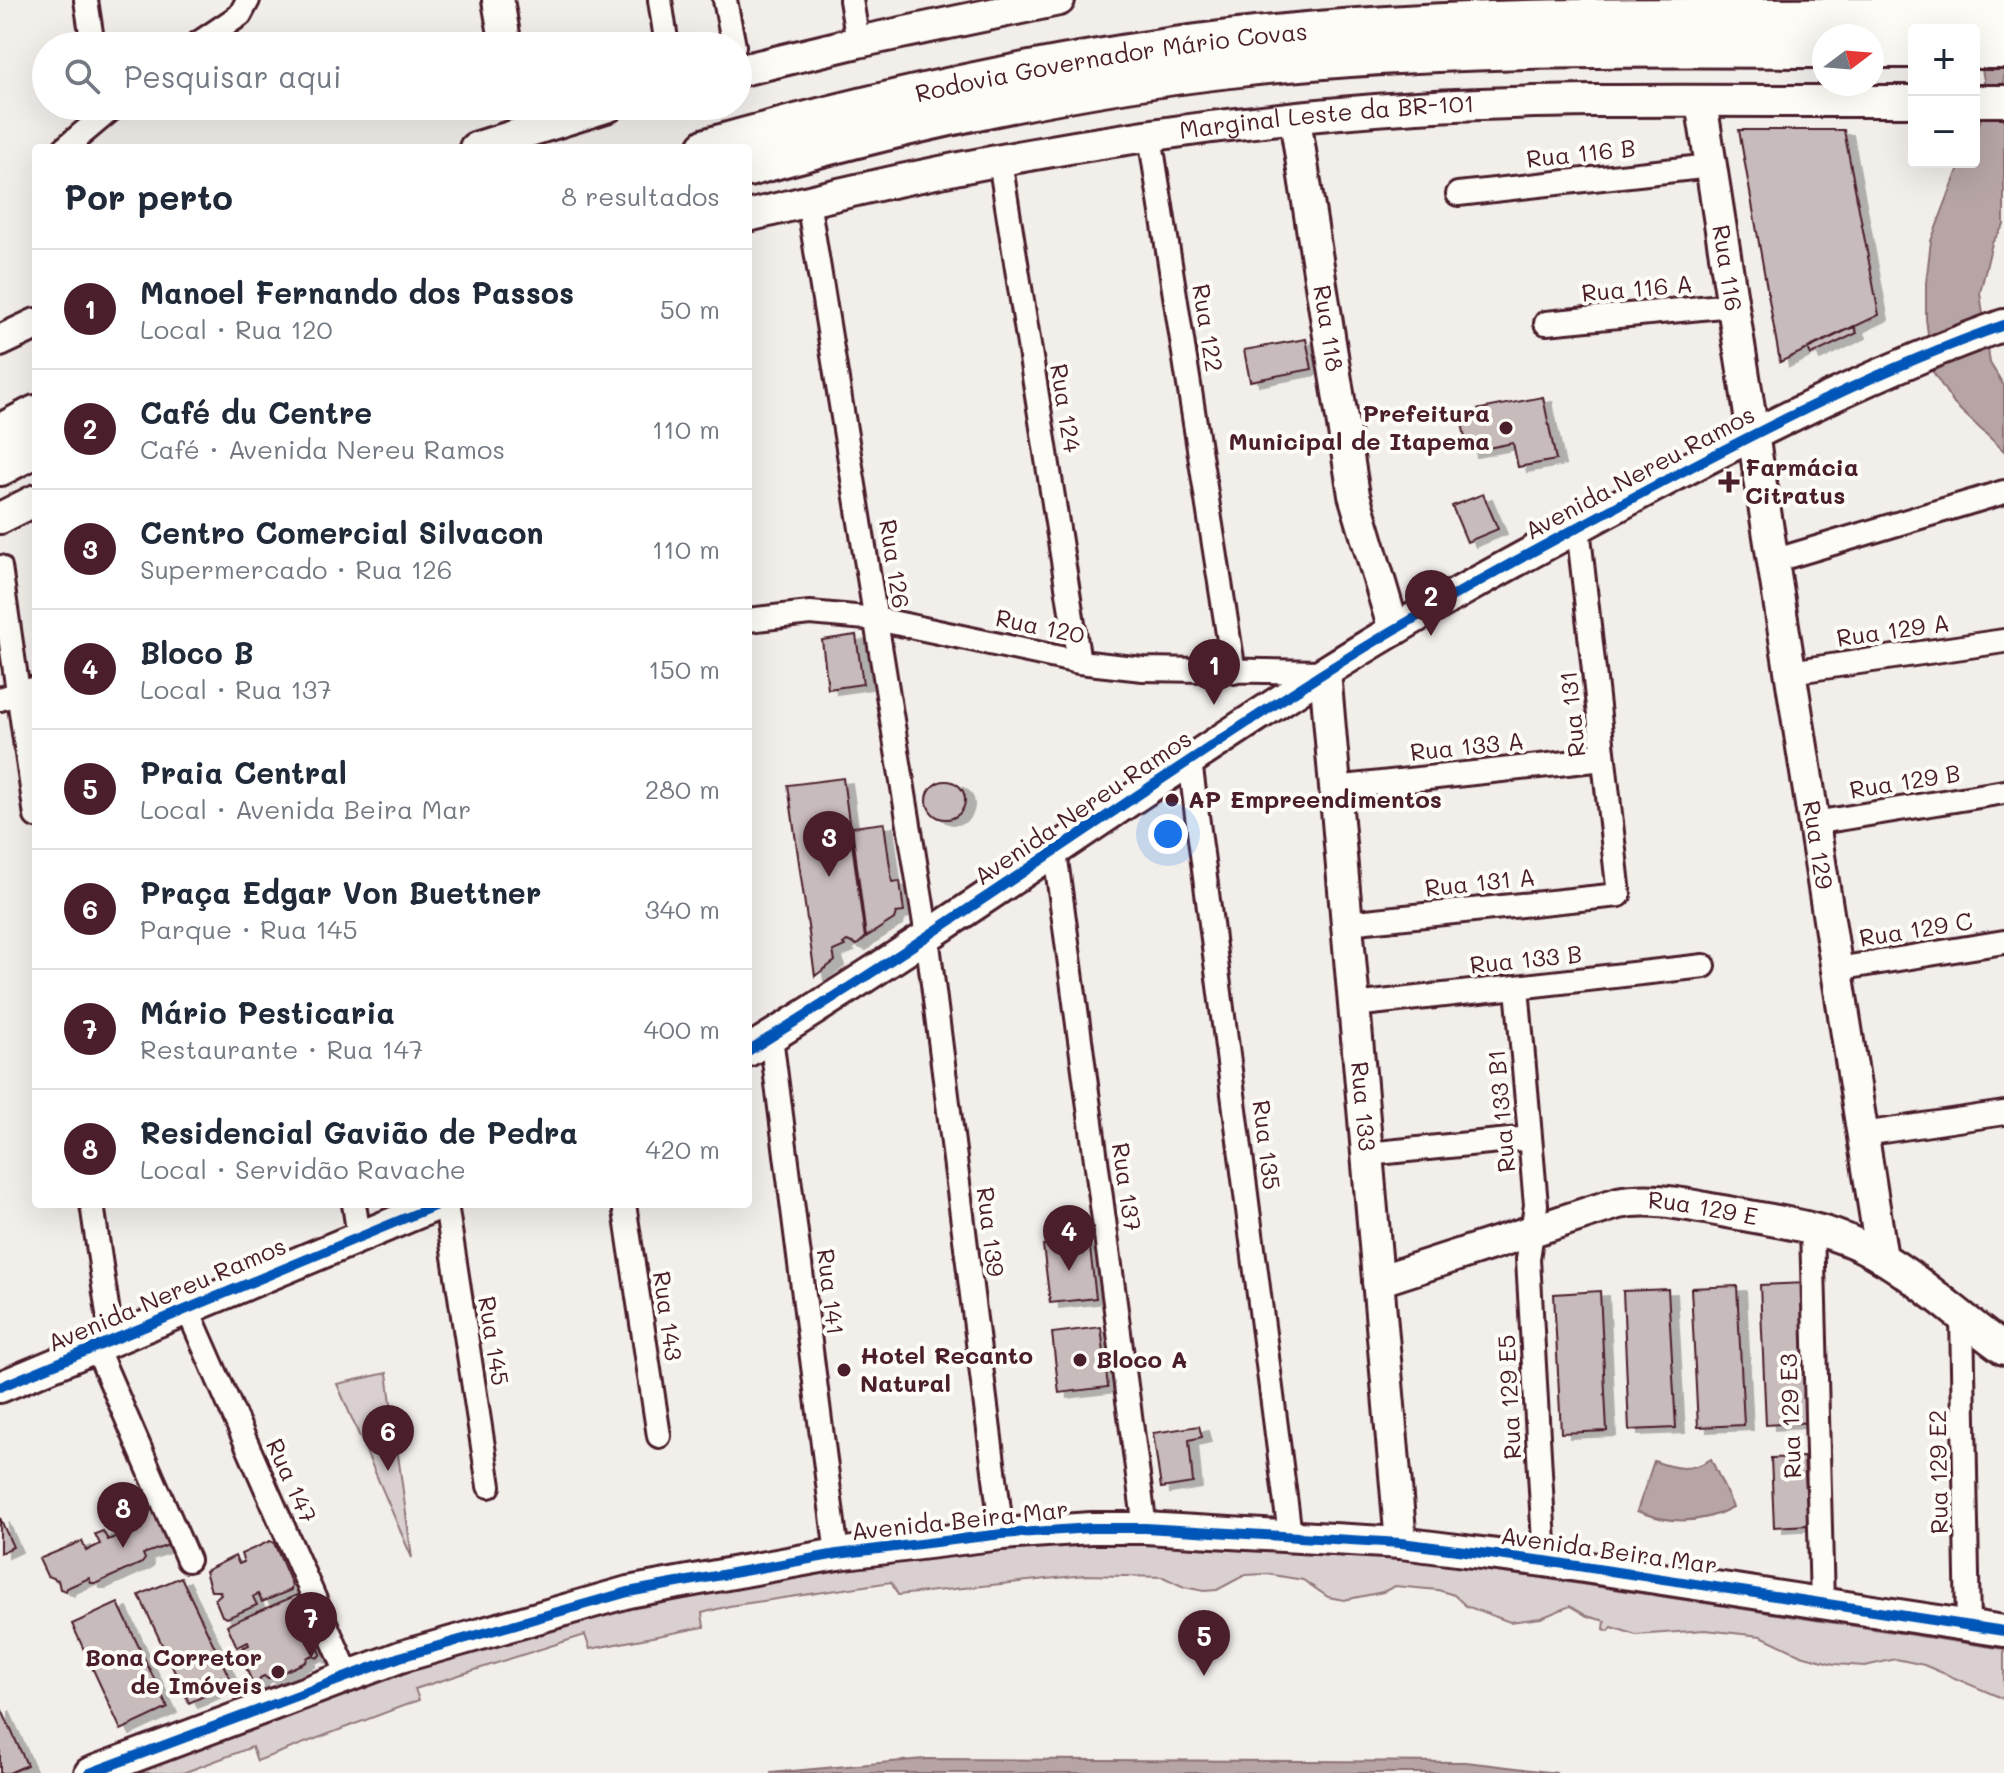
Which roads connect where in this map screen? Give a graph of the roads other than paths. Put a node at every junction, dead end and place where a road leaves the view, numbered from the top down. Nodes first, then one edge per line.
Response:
1 (86, 0) edge
2 (248, 0) edge
3 (498, 0) edge
4 (660, 0) edge
5 (725, 0) edge
6 (851, 0) edge
7 (1059, 0) edge
8 (993, 7) edge
9 (2004, 18) edge
10 (91, 32) edge
11 (215, 32) edge
12 (504, 32) edge
13 (665, 32) edge
14 (731, 32) edge
15 (858, 42) junction
16 (1812, 48) edge
17 (1884, 48) edge
18 (1908, 48) edge
19 (1980, 49) edge
20 (2004, 49) edge
21 (752, 67) edge
22 (1908, 101) edge
23 (1980, 101) edge
24 (2004, 101) edge
25 (1701, 102) junction
26 (1295, 119) junction
27 (95, 120) edge
28 (517, 120) edge
29 (1150, 136) junction
30 (69, 144) edge
31 (481, 144) edge
32 (722, 144) edge
33 (1000, 161) junction
34 (752, 166) edge
35 (1711, 166) junction
36 (1458, 194) dead end
37 (808, 201) junction
38 (752, 215) edge
39 (1732, 305) junction
40 (1546, 323) dead end
41 (32, 326) edge
42 (2002, 326) edge
43 (0, 341) edge
44 (32, 417) edge
45 (0, 434) edge
46 (1753, 434) junction
47 (32, 449) edge
48 (0, 466) edge
49 (2004, 492) edge
50 (32, 502) edge
51 (0, 518) edge
52 (1578, 527) junction
53 (1773, 561) junction
54 (0, 567) edge
55 (877, 619) junction
56 (752, 620) edge
57 (1394, 630) junction
58 (2004, 641) edge
59 (1079, 662) junction
60 (1234, 672) junction
61 (1325, 672) junction
62 (1790, 672) junction
63 (18, 694) edge
64 (1604, 759) junction
65 (1190, 761) junction
66 (1335, 788) junction
67 (32, 789) edge
68 (2004, 792) edge
69 (1814, 823) junction
70 (1055, 852) junction
71 (1619, 895) joint
72 (1347, 923) junction
73 (927, 936) junction
74 (2004, 942) edge
75 (1704, 966) dead end
76 (1837, 969) junction
77 (1517, 987) junction
78 (1354, 1005) junction
79 (760, 1044) edge
80 (2004, 1113) edge
81 (1863, 1134) junction
82 (1530, 1138) junction
83 (1367, 1154) junction
84 (92, 1208) edge
85 (355, 1208) edge
86 (429, 1208) edge
87 (447, 1208) edge
88 (625, 1208) edge
89 (1812, 1228) junction
90 (1533, 1231) junction
91 (359, 1236) junction
92 (1882, 1258) junction
93 (1378, 1281) junction
94 (187, 1308) junction
95 (1962, 1318) junction
96 (104, 1344) junction
97 (2004, 1349) edge
98 (0, 1387) edge
99 (659, 1436) dead end
100 (489, 1486) dead end
101 (1145, 1528) junction
102 (1002, 1534) junction
103 (1290, 1535) junction
104 (1401, 1543) junction
105 (837, 1554) junction
106 (188, 1560) dead end
107 (1545, 1561) junction
108 (1822, 1603) junction
109 (1968, 1625) junction
110 (2004, 1631) edge
111 (348, 1675) junction
112 (90, 1773) edge

1 - 10 street
2 - 11 street
3 - 12 main road
4 - 13 street
5 - 14 street
6 - 15 street
7 - 8 main road
8 - 15 main road
9 - 32 highway, Rodovia Governador Mário Covas
15 - 21 main road
16 - 34 highway, Rodovia Governador Mário Covas
17 - 18 highway
19 - 20 highway
22 - 25 main road, Marginal Leste da BR-101
23 - 24 main road
25 - 26 main road, Marginal Leste da BR-101
25 - 35 main road, Rua 116
26 - 29 main road, Marginal Leste da BR-101
26 - 57 main road, Rua 118
27 - 30 street
28 - 31 main road
29 - 33 main road, Marginal Leste da BR-101
29 - 60 street, Rua 122
33 - 37 main road, Marginal Leste da BR-101
33 - 59 street, Rua 124
35 - 36 street, Rua 116 B
35 - 39 main road, Rua 116
37 - 38 main road, Marginal Leste da BR-101
37 - 55 street, Rua 126
39 - 40 street, Rua 116 A
39 - 46 main road, Rua 116
41 - 43 main road
42 - 46 main road, Avenida Nereu Ramos
44 - 45 highway
46 - 52 main road, Avenida Nereu Ramos
46 - 53 main road, Rua 129
47 - 48 highway
49 - 53 street
50 - 51 main road
52 - 57 main road, Avenida Nereu Ramos
52 - 64 street, Rua 131
53 - 62 main road, Rua 129
54 - 63 street
55 - 56 street, Rua 120
55 - 59 street, Rua 120
55 - 73 street, Rua 126
57 - 61 main road, Avenida Nereu Ramos
58 - 62 street, Rua 129 A
59 - 60 street, Rua 120
60 - 61 street, Rua 120
61 - 65 main road, Avenida Nereu Ramos
61 - 66 main road, Rua 133
62 - 69 main road, Rua 129
63 - 67 street
64 - 66 street, Rua 133 A
64 - 71 street, Rua 131
65 - 70 main road, Avenida Nereu Ramos
65 - 103 street, Rua 135
66 - 72 main road, Rua 133
68 - 69 street, Rua 129 B
69 - 76 main road, Rua 129
70 - 73 main road, Avenida Nereu Ramos
70 - 101 street, Rua 137
71 - 72 street, Rua 131 A
72 - 78 main road, Rua 133
73 - 79 main road, Avenida Nereu Ramos
73 - 102 street, Rua 139
74 - 76 street, Rua 129 C
75 - 77 street, Rua 133 B
76 - 81 main road, Rua 129
77 - 78 street, Rua 133 B
77 - 82 street, Rua 133 B1
78 - 83 main road, Rua 133
79 - 105 street, Rua 141
80 - 81 street
81 - 92 main road, Rua 129
82 - 83 street
82 - 90 street, Rua 133 B1
83 - 93 main road, Rua 133
84 - 96 street
85 - 91 street
86 - 91 main road, Avenida Nereu Ramos
87 - 100 street, Rua 145
88 - 99 street, Rua 143
89 - 90 main road, Rua 129 E
89 - 92 main road, Rua 129 E
89 - 108 street, Rua 129 E3
90 - 93 main road, Rua 129 E
90 - 107 street, Rua 129 E5
91 - 94 main road, Avenida Nereu Ramos
92 - 95 main road, Rua 129 E
93 - 104 main road, Rua 133
94 - 96 main road, Avenida Nereu Ramos
94 - 111 street, Rua 147
95 - 97 main road, Rua 129 E
95 - 109 street, Rua 129 E2
96 - 98 main road, Avenida Nereu Ramos
96 - 106 street
101 - 102 main road, Avenida Beira Mar
101 - 103 main road, Avenida Beira Mar
102 - 105 main road, Avenida Beira Mar
103 - 104 main road, Avenida Beira Mar
104 - 107 main road, Avenida Beira Mar
105 - 111 main road, Avenida Beira Mar
107 - 108 main road, Avenida Beira Mar
108 - 109 main road, Avenida Beira Mar
109 - 110 main road, Avenida Beira Mar
111 - 112 main road, Avenida Beira Mar

